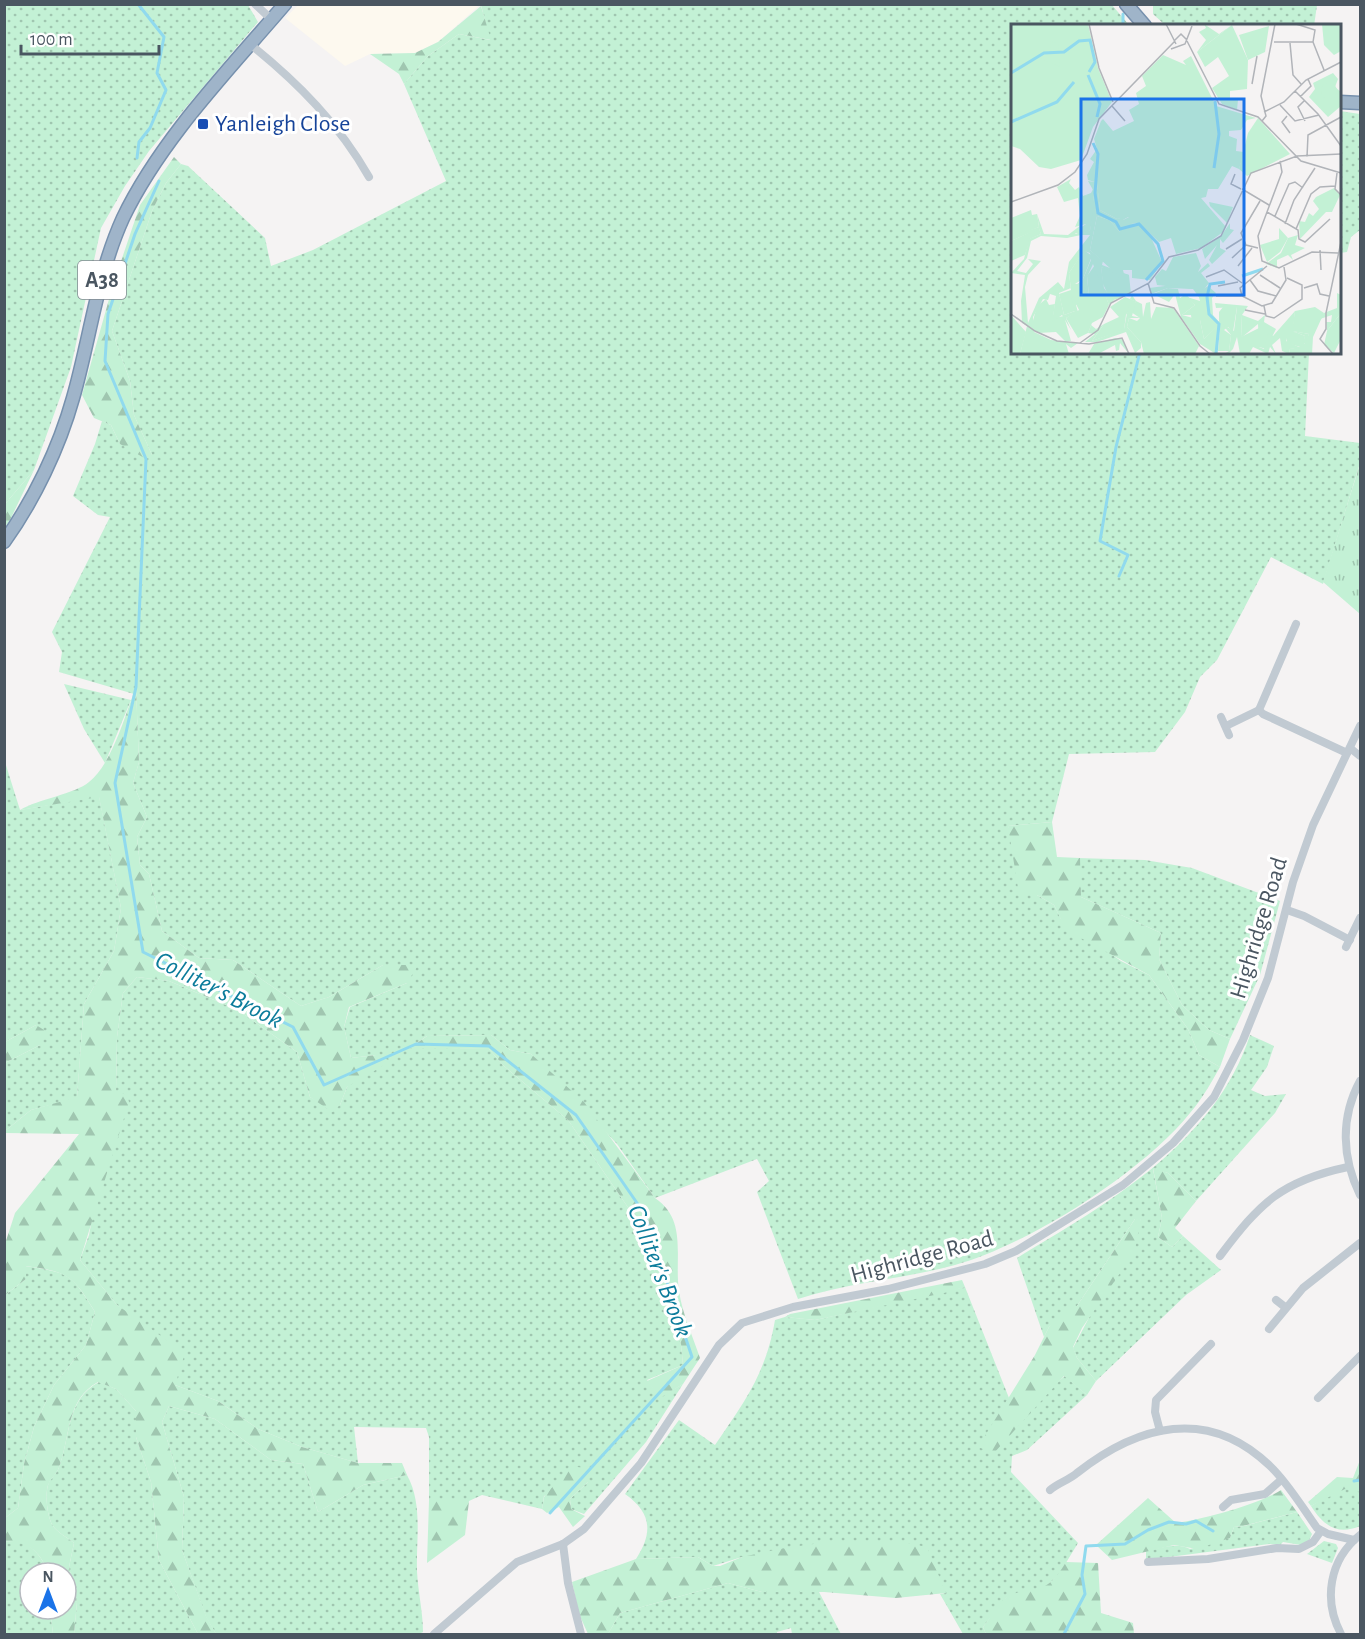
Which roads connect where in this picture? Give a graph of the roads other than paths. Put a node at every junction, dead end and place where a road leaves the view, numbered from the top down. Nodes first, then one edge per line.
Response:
1 (255, 4) edge
2 (285, 4) edge
3 (1126, 4) edge
4 (272, 20) junction
5 (1143, 24) edge
6 (251, 45) junction
7 (1341, 102) edge
8 (1360, 104) edge
9 (369, 177) dead end
10 (4, 542) edge
11 (1296, 624) dead end
12 (1259, 710) junction
13 (1221, 717) dead end
14 (1226, 726) junction
15 (1360, 726) edge
16 (1229, 735) dead end
17 (1348, 751) junction
18 (1360, 756) edge
19 (1287, 910) junction
20 (1360, 918) edge
21 (1360, 1081) edge
22 (1348, 1167) junction
23 (1360, 1195) edge
24 (1360, 1243) edge
25 (1220, 1257) dead end
26 (1276, 1300) dead end
27 (1285, 1308) junction
28 (1269, 1329) dead end
29 (1211, 1344) dead end
30 (1360, 1356) edge
31 (1318, 1398) dead end
32 (1160, 1431) junction
33 (1281, 1480) junction
34 (1050, 1490) dead end
35 (1223, 1506) dead end
36 (1321, 1531) junction
37 (1357, 1537) edge
38 (563, 1544) junction
39 (1148, 1562) dead end
40 (434, 1635) edge
41 (581, 1635) edge
42 (1341, 1635) edge

1 - 4 street
2 - 4 highway, A38
3 - 5 highway
4 - 6 highway, A38
6 - 9 street
6 - 10 highway, A38
7 - 8 highway
11 - 12 street
12 - 14 street
12 - 17 street
13 - 14 street
14 - 16 street
15 - 17 street, Highridge Road
17 - 18 street
17 - 19 street, Highridge Road
19 - 20 street
19 - 38 street, Highridge Road
21 - 22 street
22 - 23 street
22 - 25 street
24 - 27 street
26 - 27 street
27 - 28 street
29 - 32 street
30 - 31 street
32 - 33 street
32 - 34 street
33 - 35 street
33 - 36 street
36 - 37 street
36 - 39 street
37 - 42 street
38 - 40 street, Highridge Road
38 - 41 street

